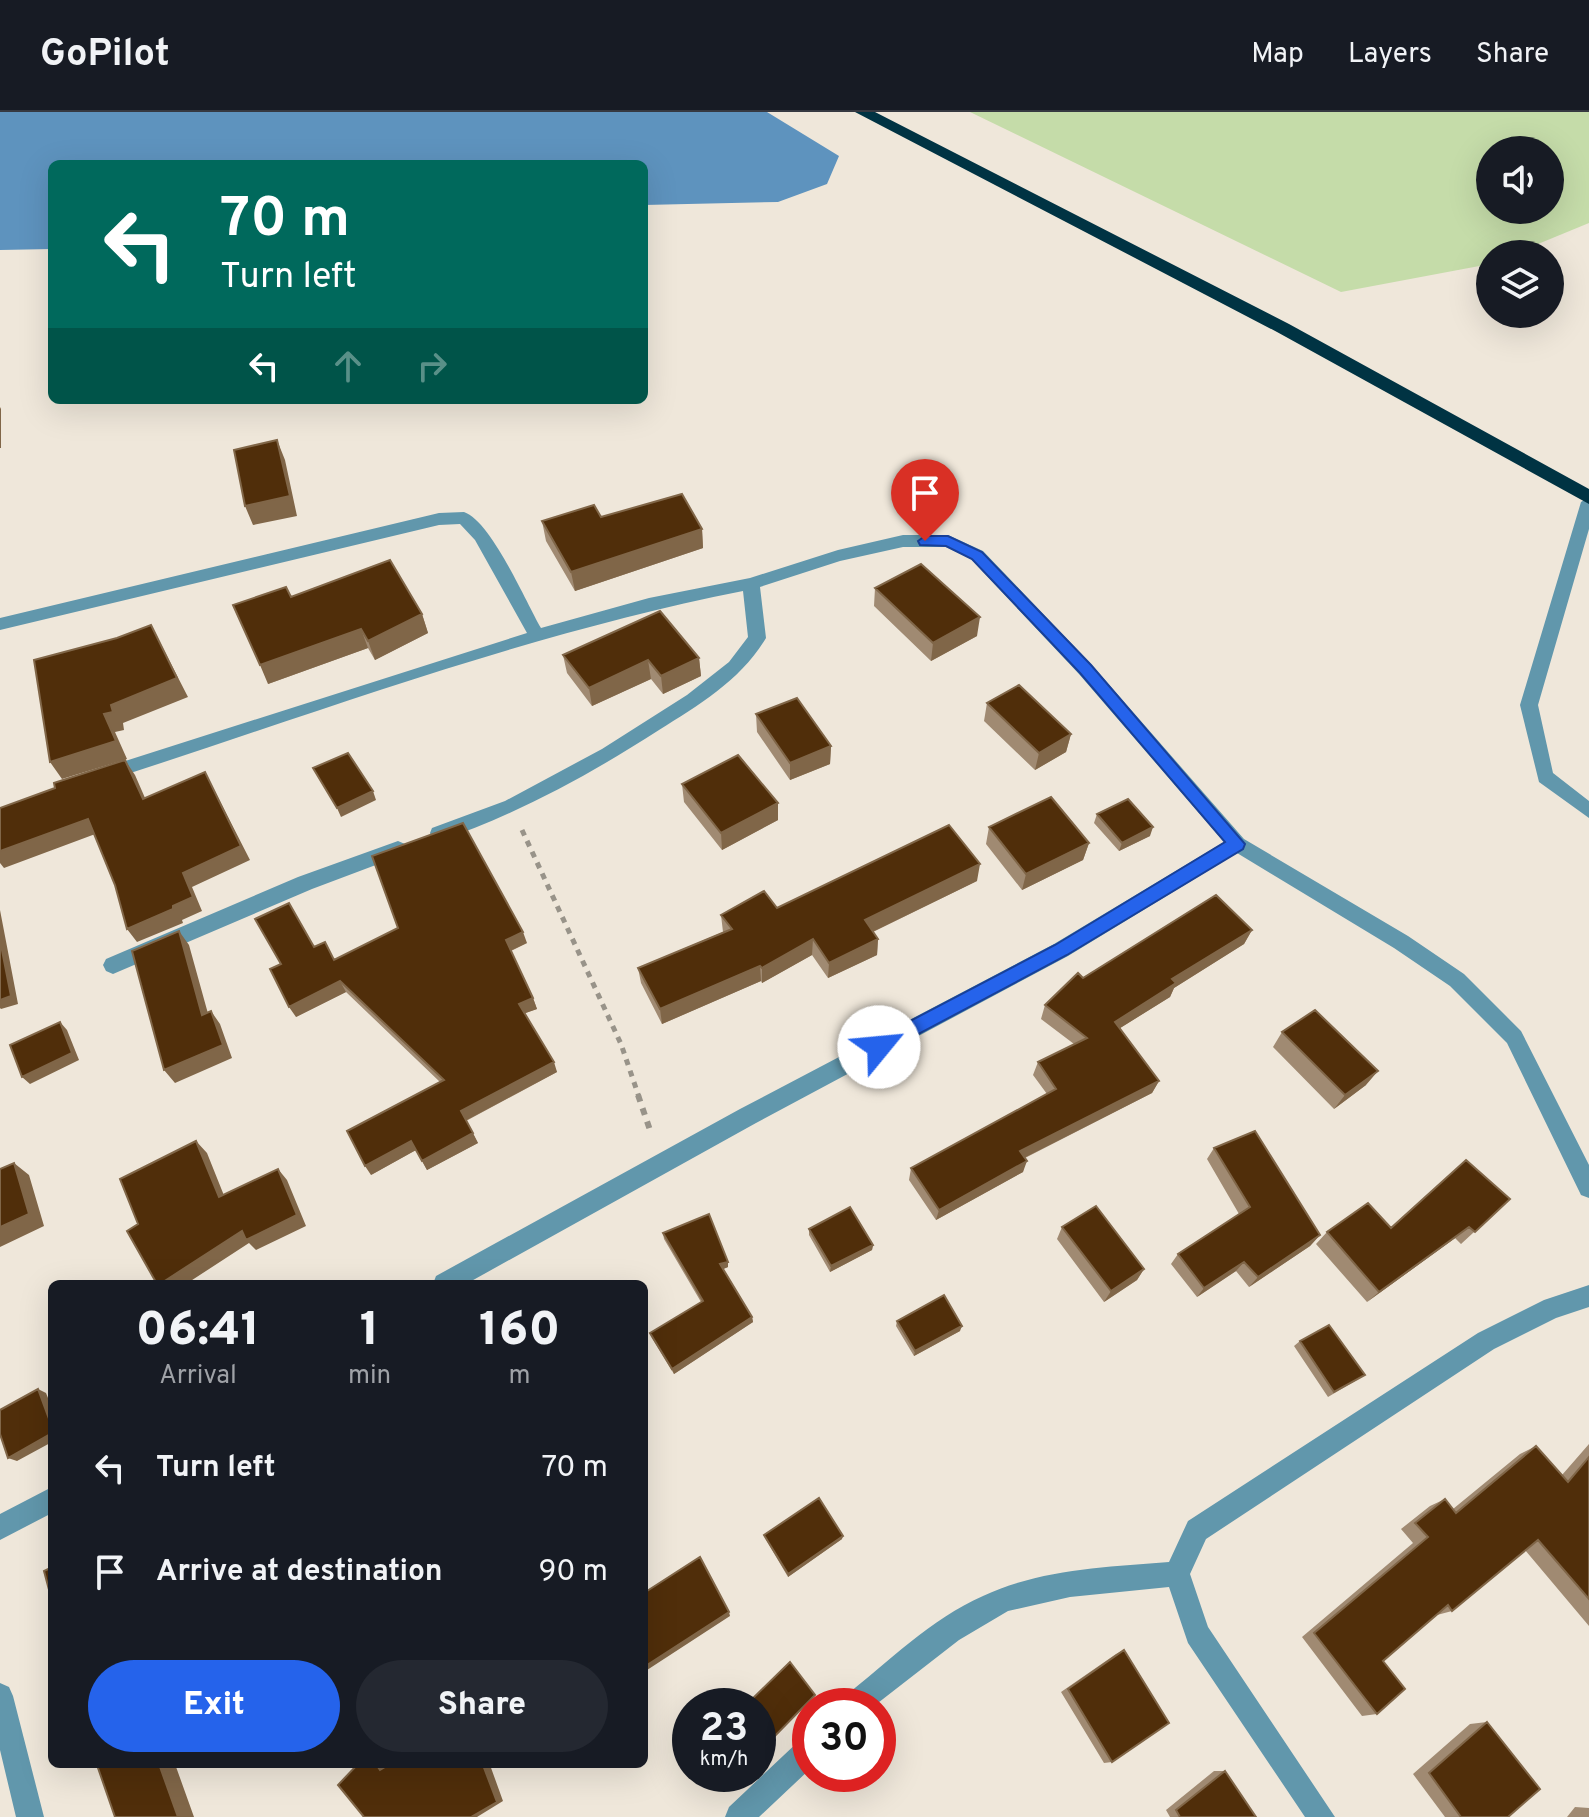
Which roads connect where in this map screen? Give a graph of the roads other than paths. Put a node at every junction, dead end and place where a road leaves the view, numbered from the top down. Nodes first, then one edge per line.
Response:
1 (863, 112) edge
2 (1589, 499) edge
3 (751, 584) junction
4 (0, 624) edge
5 (537, 636) junction
6 (88, 780) edge
7 (1589, 811) edge
8 (1237, 844) junction
9 (113, 965) dead end
10 (1589, 1188) edge
11 (451, 1280) edge
12 (1589, 1296) edge
13 (48, 1501) edge
14 (0, 1528) edge
15 (1177, 1574) junction
16 (877, 1688) edge
17 (0, 1696) edge
18 (792, 1767) edge
19 (30, 1817) edge
20 (739, 1817) edge
21 (1321, 1817) edge

1 - 2 highway
2 - 7 street
3 - 5 street
3 - 8 street
3 - 9 street
4 - 5 street
5 - 6 street
8 - 10 street
8 - 11 street
12 - 15 street
13 - 14 street
15 - 16 street
15 - 21 street
17 - 19 street
18 - 20 street

